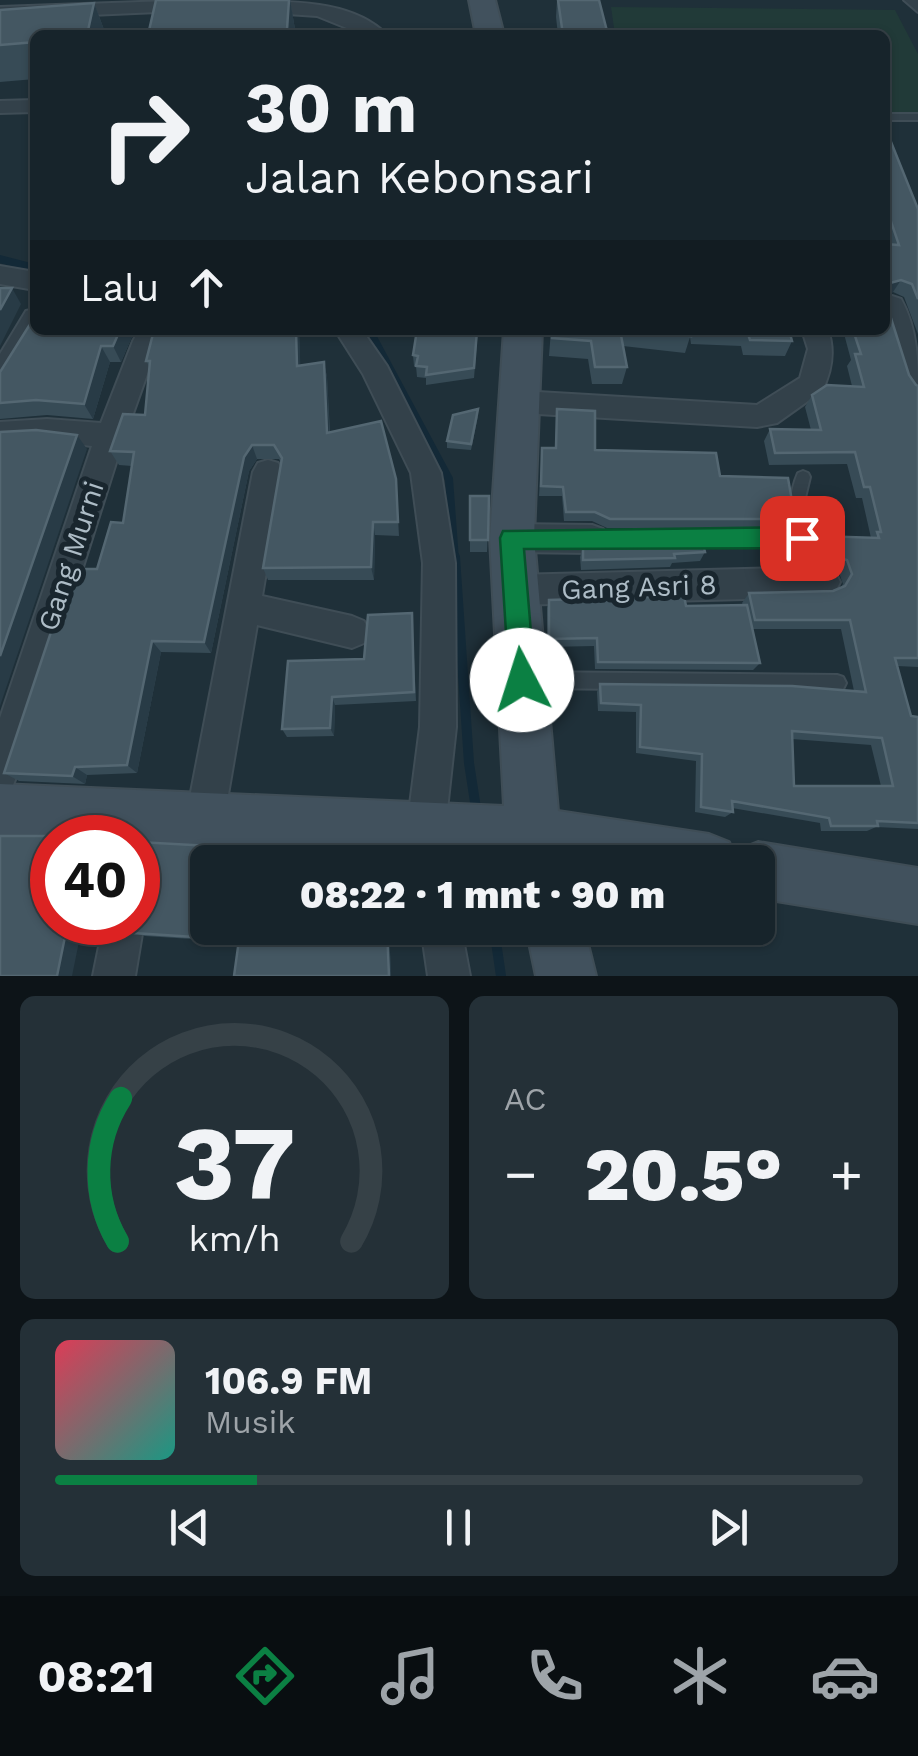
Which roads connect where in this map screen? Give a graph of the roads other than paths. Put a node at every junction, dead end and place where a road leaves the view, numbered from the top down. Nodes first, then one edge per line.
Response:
1 (482, 0) edge
2 (914, 0) edge
3 (162, 6) junction
4 (918, 6) edge
5 (0, 12) edge
6 (155, 30) edge
7 (372, 30) edge
8 (489, 30) edge
9 (30, 106) edge
10 (0, 107) edge
11 (890, 117) edge
12 (918, 117) edge
13 (0, 275) edge
14 (30, 280) edge
15 (898, 305) edge
16 (30, 327) edge
17 (351, 335) edge
18 (524, 335) edge
19 (816, 335) edge
20 (146, 340) dead end
21 (0, 378) edge
22 (918, 386) edge
23 (521, 402) junction
24 (0, 433) edge
25 (111, 436) junction
26 (268, 472) dead end
27 (803, 477) dead end
28 (512, 538) junction
29 (592, 539) joint
30 (824, 582) dead end
31 (514, 590) junction
32 (244, 607) junction
33 (352, 632) dead end
34 (522, 680) junction
35 (836, 683) dead end
36 (0, 772) edge
37 (0, 812) edge
38 (30, 817) edge
39 (205, 818) junction
40 (160, 829) edge
41 (476, 841) edge
42 (520, 845) edge
43 (775, 873) edge
44 (918, 896) edge
45 (120, 945) edge
46 (444, 945) edge
47 (559, 945) edge
48 (114, 976) edge
49 (449, 976) edge
50 (566, 976) edge

1 - 8 street
2 - 4 street
3 - 5 street
3 - 6 street
3 - 7 street
9 - 10 street
11 - 12 lane
13 - 14 street
15 - 22 street
16 - 21 street
17 - 41 street
18 - 23 street
19 - 23 street
20 - 25 street, Gang Murni
23 - 28 street
24 - 25 street
25 - 36 street, Gang Murni
26 - 32 street
27 - 29 lane
28 - 29 street
28 - 31 street
30 - 31 street, Gang Asri 8
31 - 34 street
32 - 33 street
32 - 39 street
34 - 35 lane
34 - 41 street
37 - 38 street
39 - 40 street
39 - 41 street
41 - 42 street
43 - 44 street
45 - 48 street
46 - 49 street
47 - 50 street

